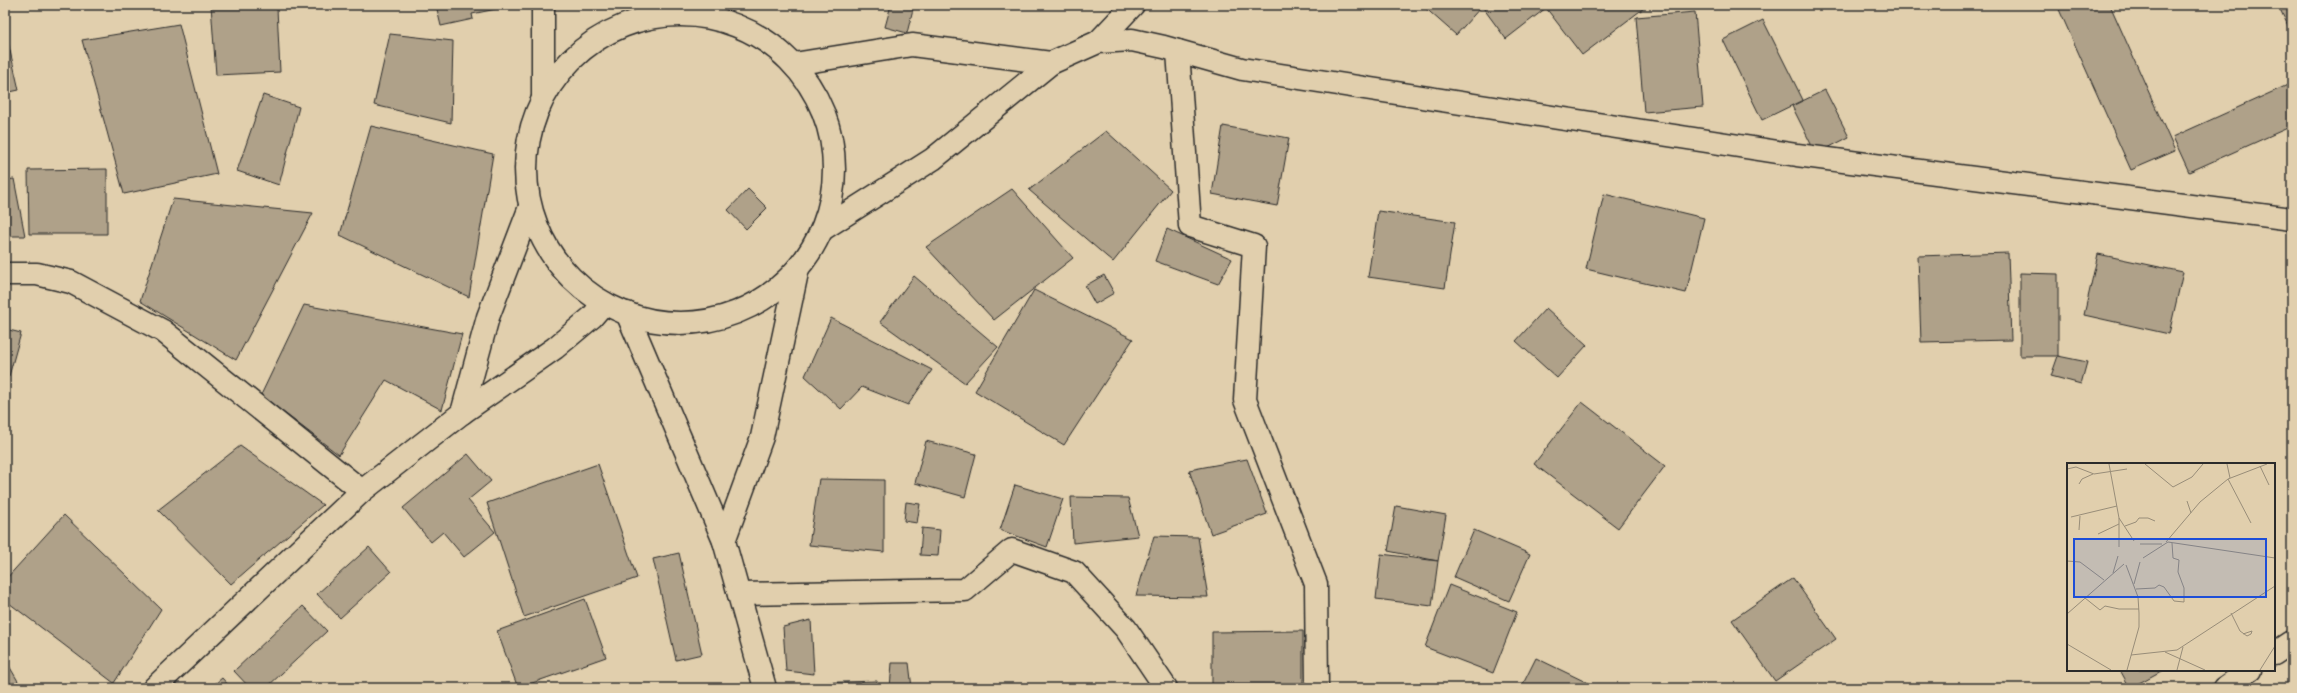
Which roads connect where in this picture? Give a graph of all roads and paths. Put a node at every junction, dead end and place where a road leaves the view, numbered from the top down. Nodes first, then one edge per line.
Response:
1 (543, 5) edge
2 (1133, 5) edge
3 (716, 13) edge
4 (1098, 42) junction
5 (1178, 51) junction
6 (1051, 63) junction
7 (794, 64) junction
8 (543, 96) junction
9 (530, 207) junction
10 (2292, 219) edge
11 (822, 229) junction
12 (798, 268) junction
13 (5, 274) edge
14 (604, 303) junction
15 (627, 313) junction
16 (462, 413) junction
17 (362, 491) junction
18 (724, 541) junction
19 (739, 594) junction
20 (2292, 642) edge
21 (2275, 653) edge
22 (2249, 671) edge
23 (154, 688) edge
24 (765, 688) edge
25 (1166, 688) edge
26 (1317, 688) edge
27 (2224, 688) edge

1 - 8 street
2 - 4 street
3 - 7 street
3 - 8 street
4 - 5 street
4 - 6 street
5 - 10 street
5 - 26 street
6 - 7 street
6 - 11 street
7 - 11 street
8 - 9 street
9 - 14 street
9 - 16 street
11 - 12 street
12 - 15 street
12 - 18 street
13 - 17 street
14 - 15 street
14 - 16 street
15 - 18 street
16 - 17 street
17 - 23 street
18 - 19 street
19 - 24 street
19 - 25 street
20 - 21 street
22 - 27 street

